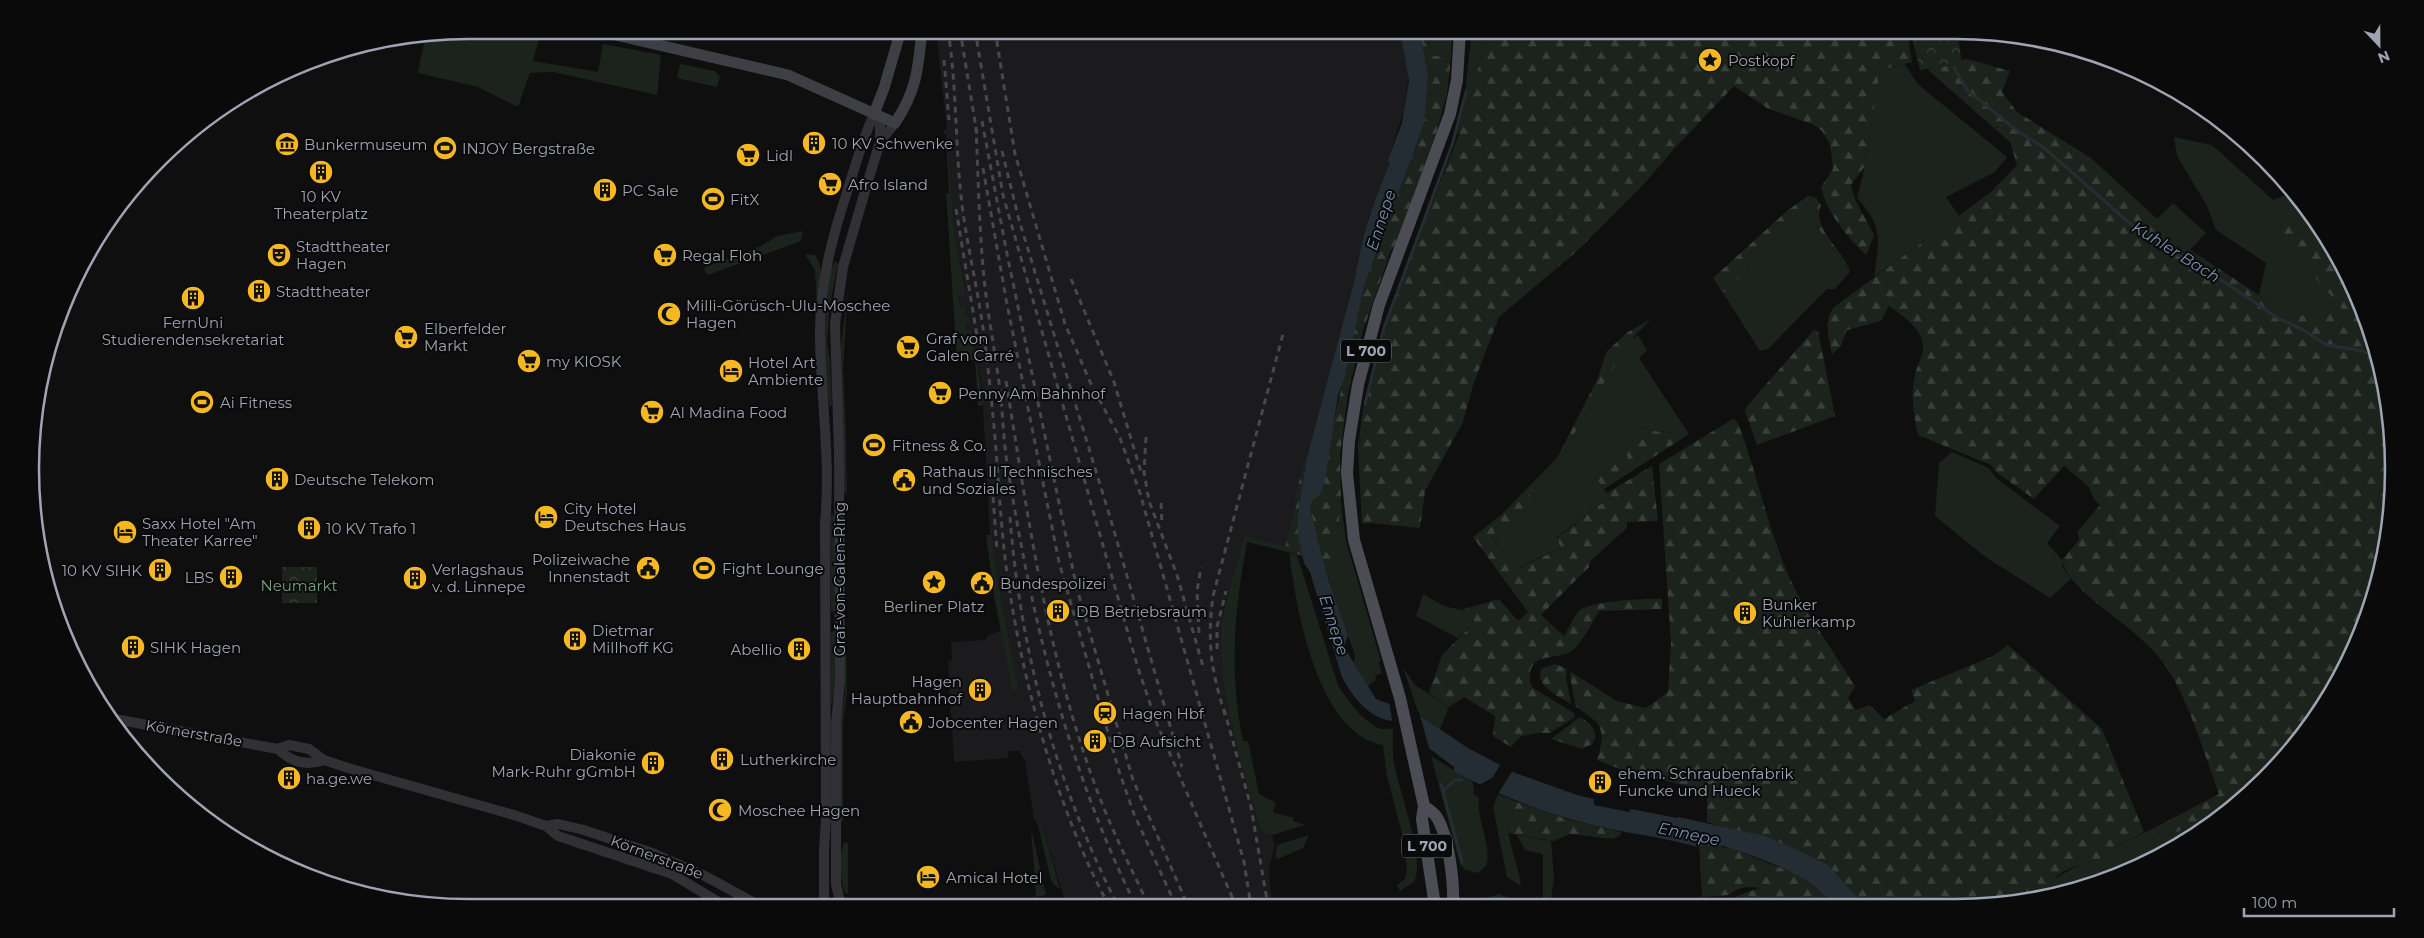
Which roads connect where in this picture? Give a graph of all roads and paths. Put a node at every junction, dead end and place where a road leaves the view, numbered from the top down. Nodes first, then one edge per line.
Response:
1 (633, 39) edge
2 (898, 39) edge
3 (921, 39) edge
4 (1459, 39) edge
5 (874, 114) junction
6 (895, 123) junction
7 (880, 142) junction
8 (120, 720) edge
9 (1424, 806) junction
10 (546, 826) junction
11 (714, 899) edge
12 (747, 899) edge
13 (824, 899) edge
14 (839, 899) edge
15 (1434, 899) edge
16 (1453, 899) edge

1 - 5 main road
2 - 5 main road
3 - 6 main road
4 - 9 main road, L 700
5 - 6 main road
5 - 7 street
5 - 13 street, Graf-von-Galen-Ring
6 - 7 street
7 - 14 street, Graf-von-Galen-Ring
8 - 10 street, Körnerstraße
9 - 15 main road, L 700
9 - 16 main road, L 700
10 - 11 street, Körnerstraße
10 - 12 street, Körnerstraße

